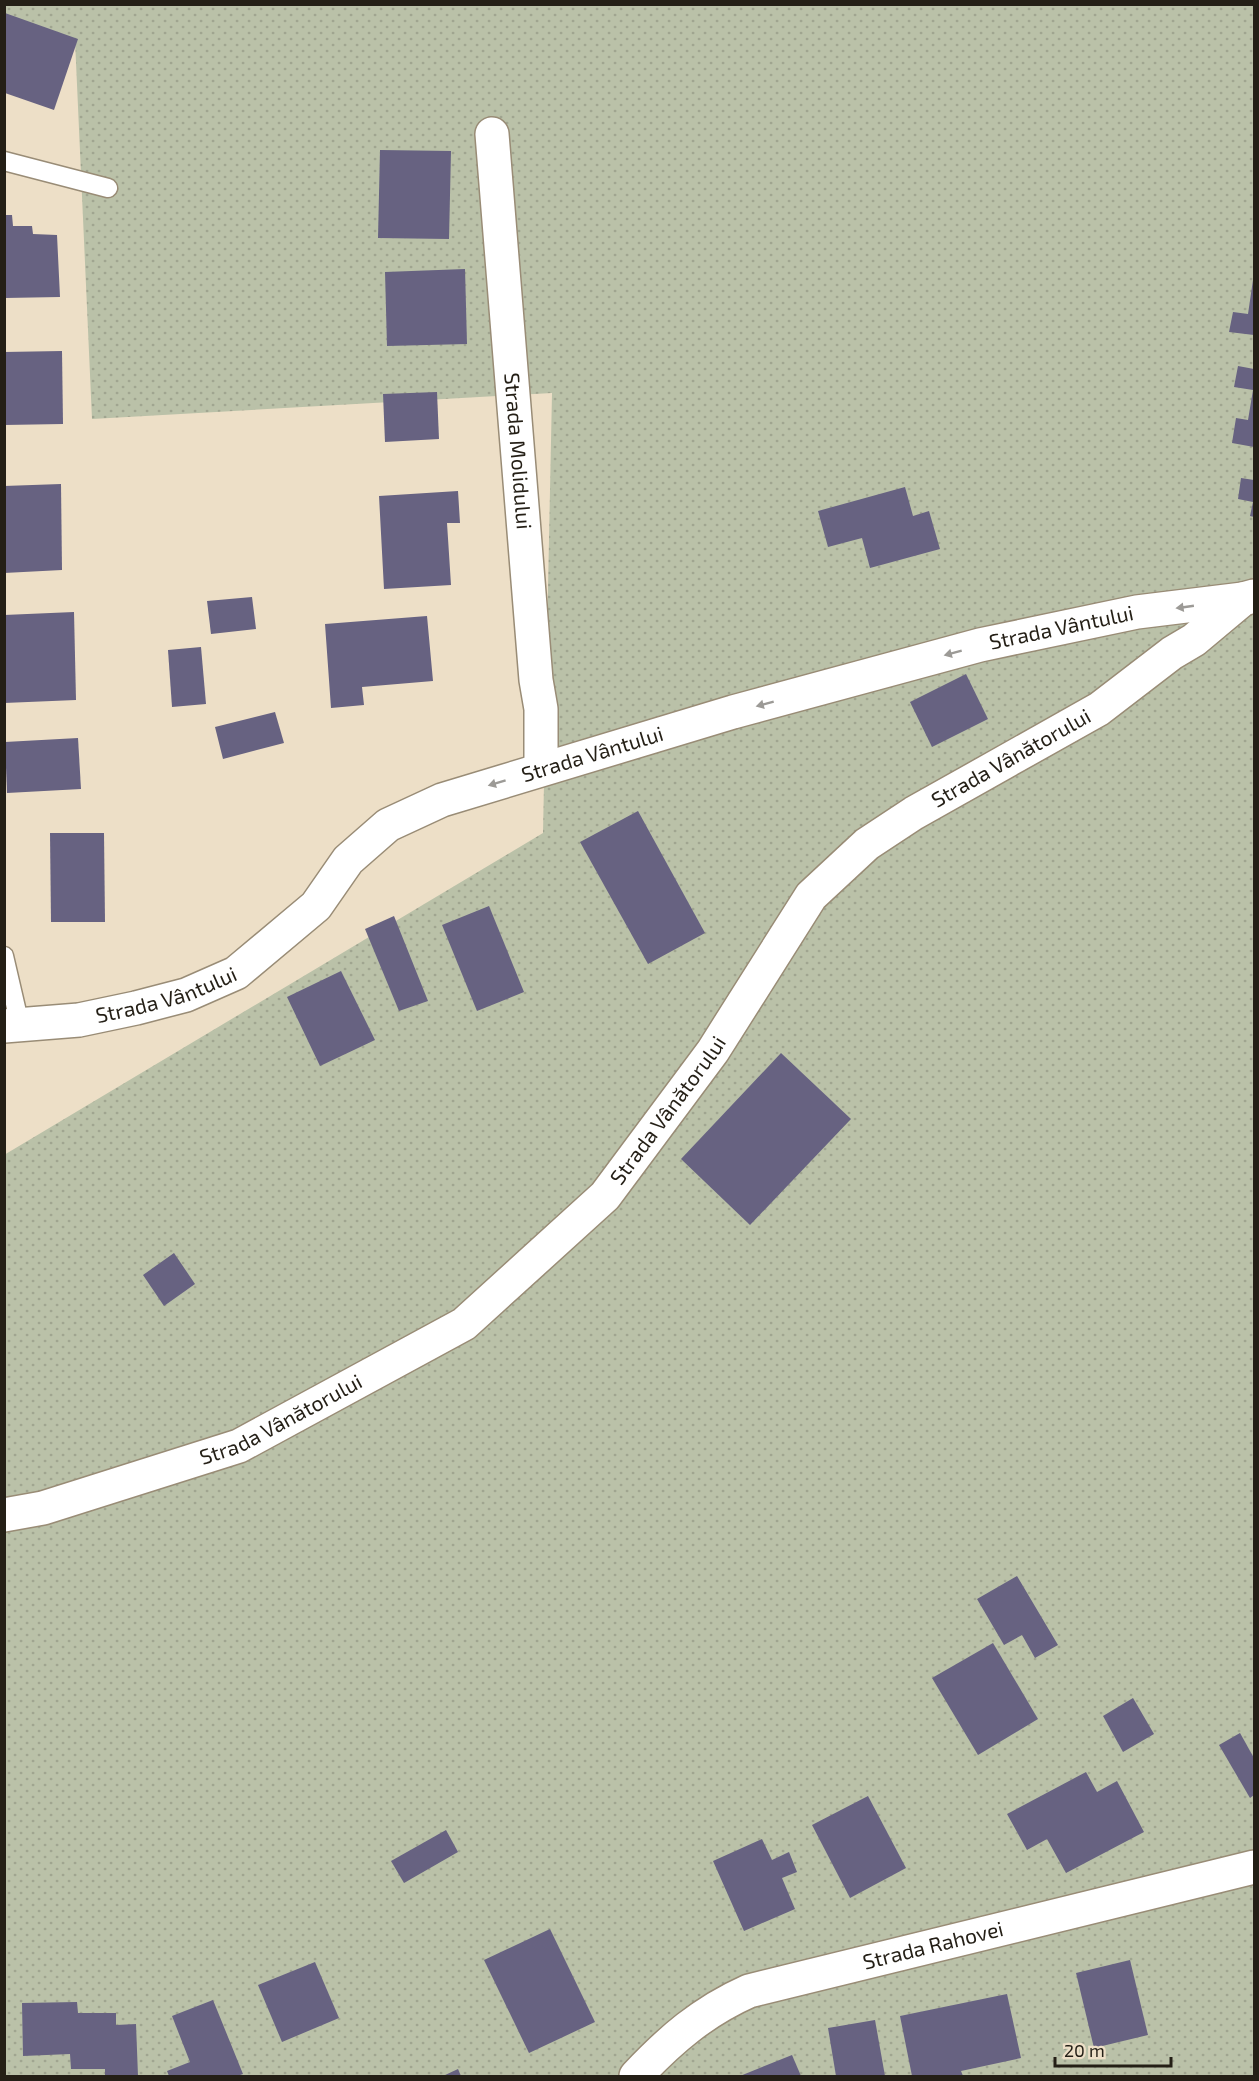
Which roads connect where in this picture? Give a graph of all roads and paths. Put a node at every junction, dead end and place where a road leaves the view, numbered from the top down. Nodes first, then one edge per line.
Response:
1 (492, 134) dead end
2 (4, 160) edge
3 (108, 188) dead end
4 (1249, 597) edge
5 (541, 769) junction
6 (4, 956) edge
7 (12, 1025) edge
8 (4, 1515) edge
9 (1254, 1867) edge
10 (636, 2076) edge

1 - 5 street, Strada Molidului
2 - 3 lane
4 -> 5 street, Strada Vântului
4 - 8 street, Strada Vânătorului
5 -> 7 street, Strada Vântului
6 - 7 lane
9 - 10 street, Strada Rahovei

